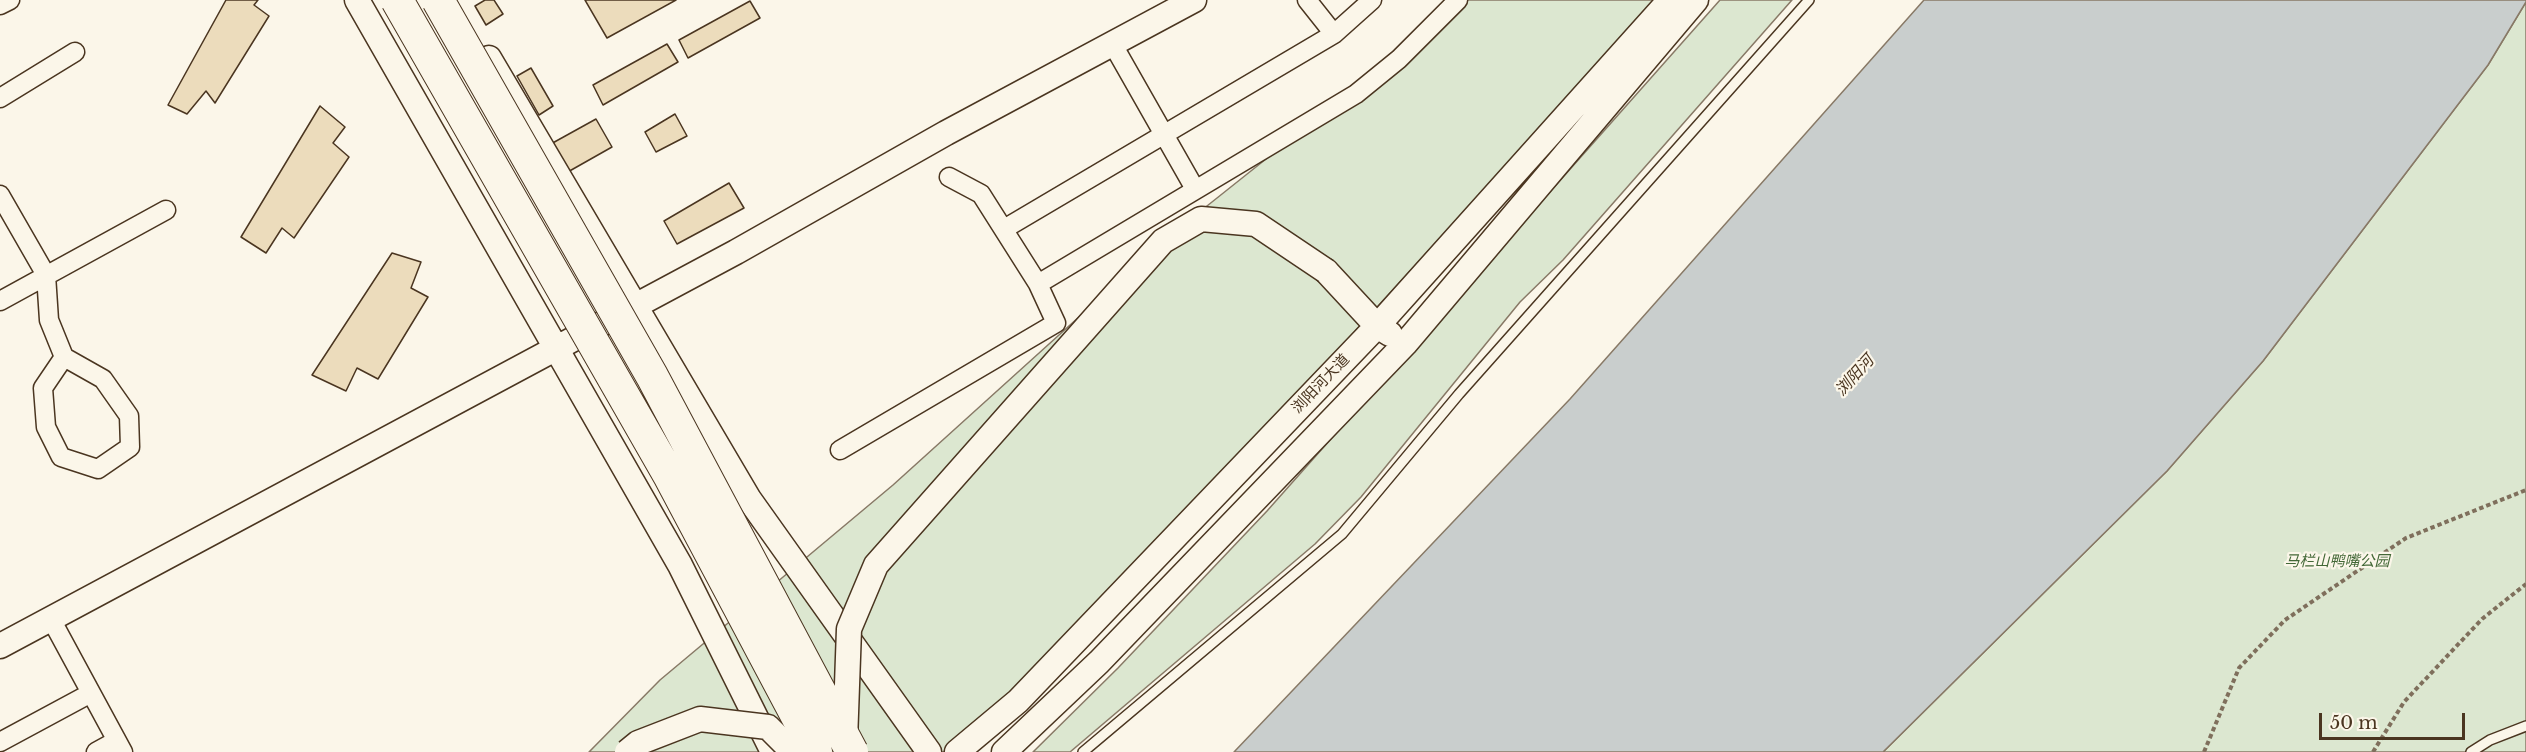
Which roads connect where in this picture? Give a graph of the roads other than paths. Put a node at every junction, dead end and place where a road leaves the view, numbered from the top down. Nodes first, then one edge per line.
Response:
1 (10, 0) edge
2 (357, 0) edge
3 (397, 0) edge
4 (438, 0) edge
5 (455, 0) edge
6 (1194, 0) edge
7 (1307, 0) edge
8 (1372, 0) edge
9 (1458, 0) edge
10 (1670, 0) edge
11 (1696, 0) edge
12 (1809, 0) edge
13 (0, 6) edge
14 (1334, 34) junction
15 (1112, 44) junction
16 (75, 52) dead end
17 (0, 98) edge
18 (1164, 133) junction
19 (949, 177) dead end
20 (1195, 189) junction
21 (0, 195) edge
22 (166, 210) dead end
23 (1004, 229) junction
24 (46, 274) junction
25 (1038, 284) junction
26 (0, 302) edge
27 (635, 305) junction
28 (1377, 326) junction
29 (1405, 344) junction
30 (558, 348) junction
31 (64, 357) junction
32 (840, 450) dead end
33 (51, 619) junction
34 (0, 646) edge
35 (91, 693) junction
36 (2526, 726) edge
37 (0, 742) edge
38 (119, 746) edge
39 (848, 746) edge
40 (96, 752) edge
41 (627, 752) edge
42 (773, 752) edge
43 (794, 752) edge
44 (816, 752) edge
45 (929, 752) edge
46 (957, 752) edge
47 (1004, 752) edge
48 (1083, 752) edge
49 (2471, 752) edge

1 - 13 street
2 - 30 main road
3 - 44 highway, bridge
4 - 39 highway, bridge
5 - 27 main road
6 - 15 main road
7 - 14 street
8 - 14 street
9 - 20 street
10 - 28 main road, 浏阳河大道
11 - 29 main road
12 - 48 lane
14 - 18 street
15 - 18 street
15 - 27 main road
16 - 17 street
18 - 20 street
18 - 23 street
19 - 23 street
20 - 25 street
21 - 24 street
22 - 24 street
23 - 25 street
24 - 26 street
24 - 31 street
25 - 32 street
27 - 30 main road
27 - 45 main road
28 - 29 main road
28 - 39 main road, bridge
28 - 46 main road, 浏阳河大道
29 - 47 main road
30 - 33 main road
30 - 42 main road
31 - 31 street
33 - 34 main road
33 - 35 street
35 - 37 street
35 - 38 street
36 - 49 lane
38 - 40 street
41 - 43 main road, bridge

